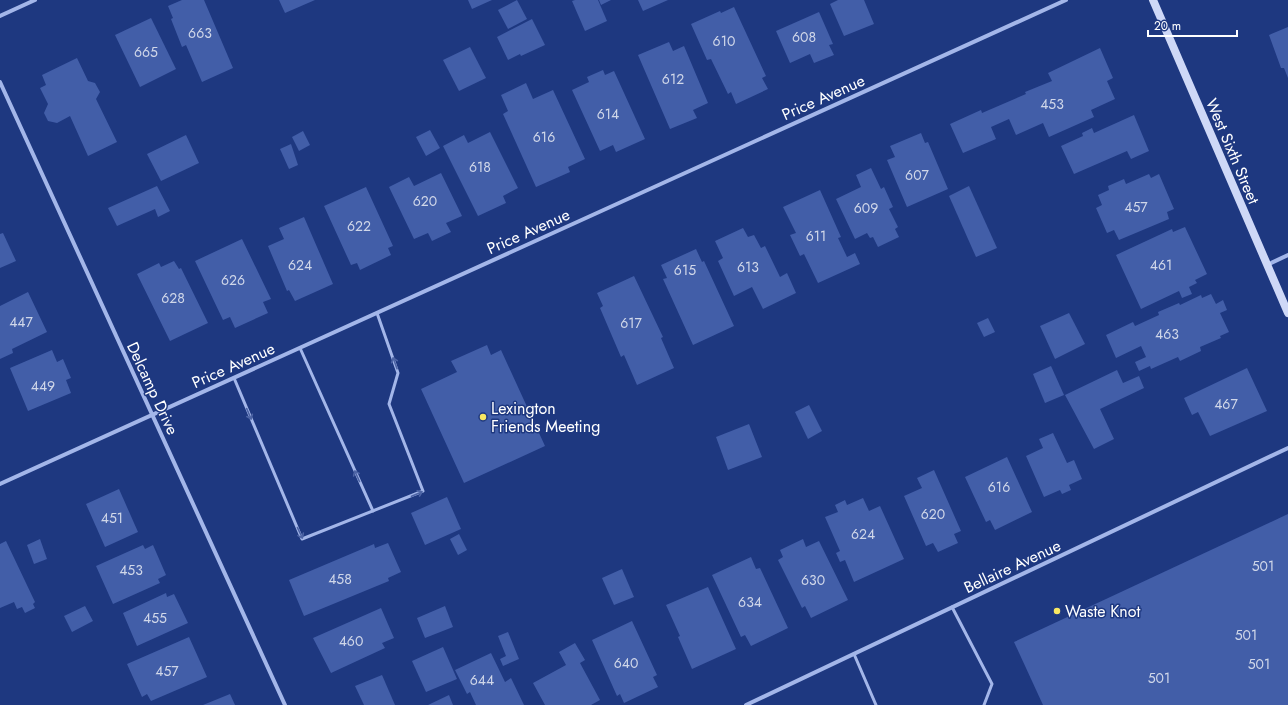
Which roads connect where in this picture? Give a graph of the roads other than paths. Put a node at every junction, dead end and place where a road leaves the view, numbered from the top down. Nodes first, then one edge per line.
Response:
1 (35, 0) edge
2 (1066, 0) edge
3 (1153, 0) edge
4 (0, 16) edge
5 (0, 82) edge
6 (1288, 255) edge
7 (1267, 265) junction
8 (376, 313) junction
9 (1288, 313) edge
10 (300, 348) junction
11 (234, 378) junction
12 (152, 415) junction
13 (1288, 448) edge
14 (0, 484) edge
15 (373, 511) junction
16 (952, 607) junction
17 (854, 654) junction
18 (285, 705) edge
19 (746, 705) edge
20 (876, 705) edge
21 (984, 705) edge

1 - 4 street
2 - 8 street, Price Avenue
3 - 7 street, West Sixth Street
5 - 12 street, Delcamp Drive
6 - 7 street
7 - 9 street, West Sixth Street
8 - 10 street, Price Avenue
15 -> 8 lane
10 - 11 street, Price Avenue
15 -> 10 lane
11 - 12 street, Price Avenue
11 -> 15 lane
12 - 14 street, Price Avenue
12 - 18 street, Delcamp Drive
13 - 16 street, Bellaire Avenue
16 - 17 street, Bellaire Avenue
16 - 21 lane
17 - 19 street, Bellaire Avenue
17 - 20 lane

